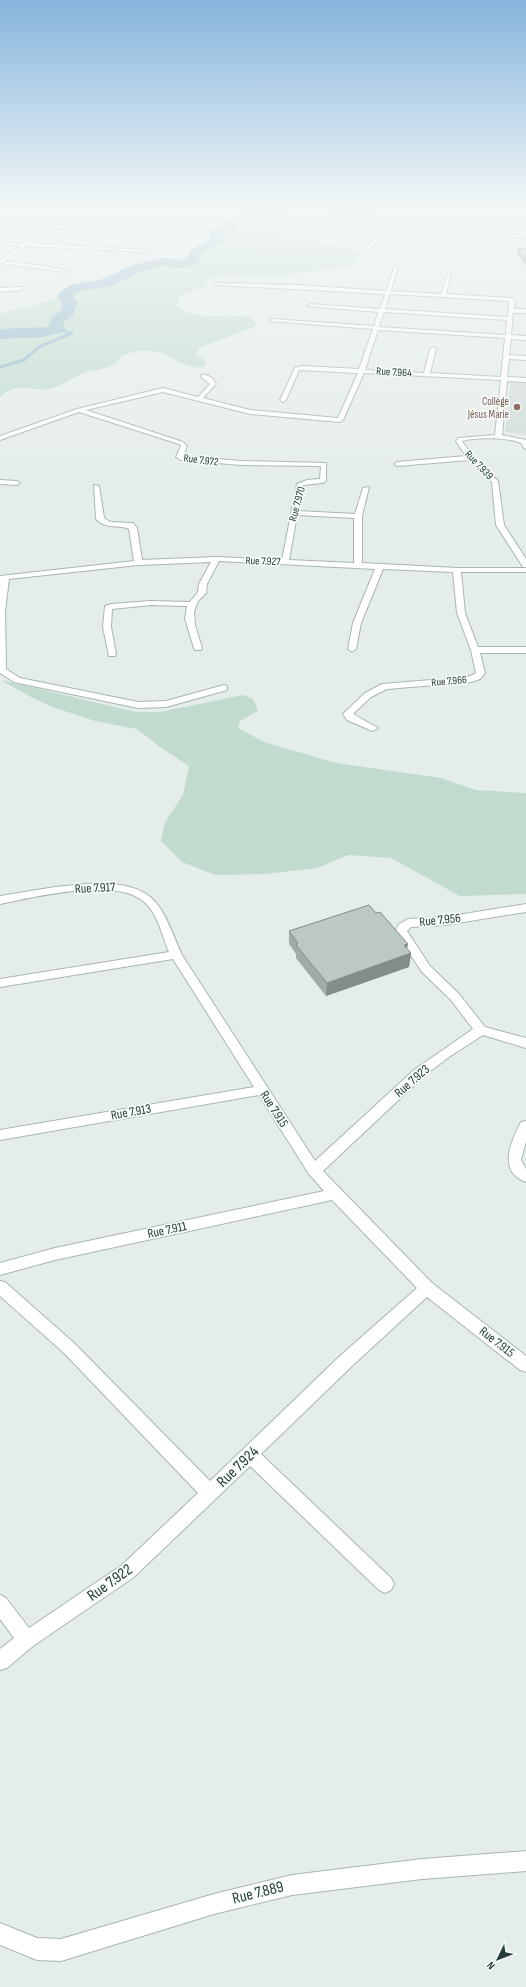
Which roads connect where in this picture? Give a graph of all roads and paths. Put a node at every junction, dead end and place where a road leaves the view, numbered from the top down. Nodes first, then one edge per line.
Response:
1 (385, 300) edge
2 (507, 300) edge
3 (310, 306) dead end
4 (381, 311) junction
5 (511, 311) junction
6 (526, 311) edge
7 (510, 320) junction
8 (272, 321) dead end
9 (376, 328) junction
10 (508, 337) junction
11 (526, 338) edge
12 (433, 349) dead end
13 (506, 357) junction
14 (526, 358) edge
15 (362, 370) junction
16 (427, 374) junction
17 (203, 376) dead end
18 (504, 379) junction
19 (526, 380) edge
20 (199, 399) junction
21 (283, 400) dead end
22 (79, 410) junction
23 (0, 438) edge
24 (498, 438) junction
25 (526, 447) edge
26 (471, 458) junction
27 (324, 464) joint
28 (397, 464) dead end
29 (0, 482) edge
30 (17, 483) dead end
31 (96, 486) dead end
32 (368, 488) dead end
33 (293, 512) junction
34 (358, 516) junction
35 (216, 559) junction
36 (285, 562) junction
37 (138, 563) junction
38 (358, 565) junction
39 (526, 565) edge
40 (380, 566) junction
41 (456, 570) junction
42 (526, 570) edge
43 (2, 577) edge
44 (191, 604) junction
45 (198, 648) dead end
46 (352, 649) dead end
47 (475, 650) junction
48 (526, 650) edge
49 (112, 654) dead end
50 (224, 688) dead end
51 (373, 728) dead end
52 (0, 900) edge
53 (526, 908) edge
54 (176, 955) junction
55 (0, 983) edge
56 (481, 1030) junction
57 (526, 1043) edge
58 (262, 1090) junction
59 (526, 1126) edge
60 (0, 1135) edge
61 (314, 1170) junction
62 (526, 1176) edge
63 (335, 1194) junction
64 (0, 1269) edge
65 (0, 1287) edge
66 (427, 1288) junction
67 (526, 1365) edge
68 (250, 1455) junction
69 (210, 1493) junction
70 (385, 1584) dead end
71 (0, 1604) edge
72 (27, 1640) junction
73 (0, 1663) edge
74 (526, 1861) edge
75 (0, 1934) edge

1 - 4 street
2 - 5 street
3 - 4 street
4 - 7 street
4 - 9 street
5 - 6 street
5 - 7 street
7 - 10 street
8 - 9 street
9 - 10 street
9 - 15 street
10 - 11 street
10 - 13 street
12 - 16 street
13 - 14 street
13 - 18 street
15 - 16 street, Rue 7.964
15 - 20 street
15 - 21 street, Rue 7.964
16 - 18 street, Rue 7.964
17 - 20 street
18 - 19 street, Rue 7.964
18 - 24 street
20 - 22 street
22 - 23 street
22 - 27 street, Rue 7.972
24 - 25 street
24 - 26 street, Rue 7.939
26 - 28 street
26 - 39 street, Rue 7.939
27 - 33 street, Rue 7.970
29 - 30 street
31 - 37 street
32 - 34 street
33 - 34 street
33 - 36 street, Rue 7.970
34 - 38 street
35 - 36 street, Rue 7.927
35 - 37 street, Rue 7.927
35 - 44 street
36 - 38 street, Rue 7.927
37 - 43 street, Rue 7.927
38 - 40 street, Rue 7.927
40 - 41 street, Rue 7.927
40 - 46 street
41 - 42 street, Rue 7.927
41 - 47 street, Rue 7.966
43 - 50 street
44 - 45 street
44 - 49 street
47 - 48 street
47 - 51 street, Rue 7.966
52 - 54 street, Rue 7.917
53 - 56 street, Rue 7.956
54 - 55 street
54 - 58 street, Rue 7.915
56 - 57 street
56 - 61 street, Rue 7.923
58 - 60 street, Rue 7.913
58 - 61 street, Rue 7.915
59 - 62 street
61 - 63 street, Rue 7.915
63 - 64 street, Rue 7.911
63 - 66 street, Rue 7.915
65 - 69 street, Rue 7.924
66 - 67 street, Rue 7.915
66 - 68 street, Rue 7.924
68 - 69 street, Rue 7.924
68 - 70 street
69 - 72 street, Rue 7.922
71 - 72 street
72 - 73 street, Rue 7.922
74 - 75 street, Rue 7.889

